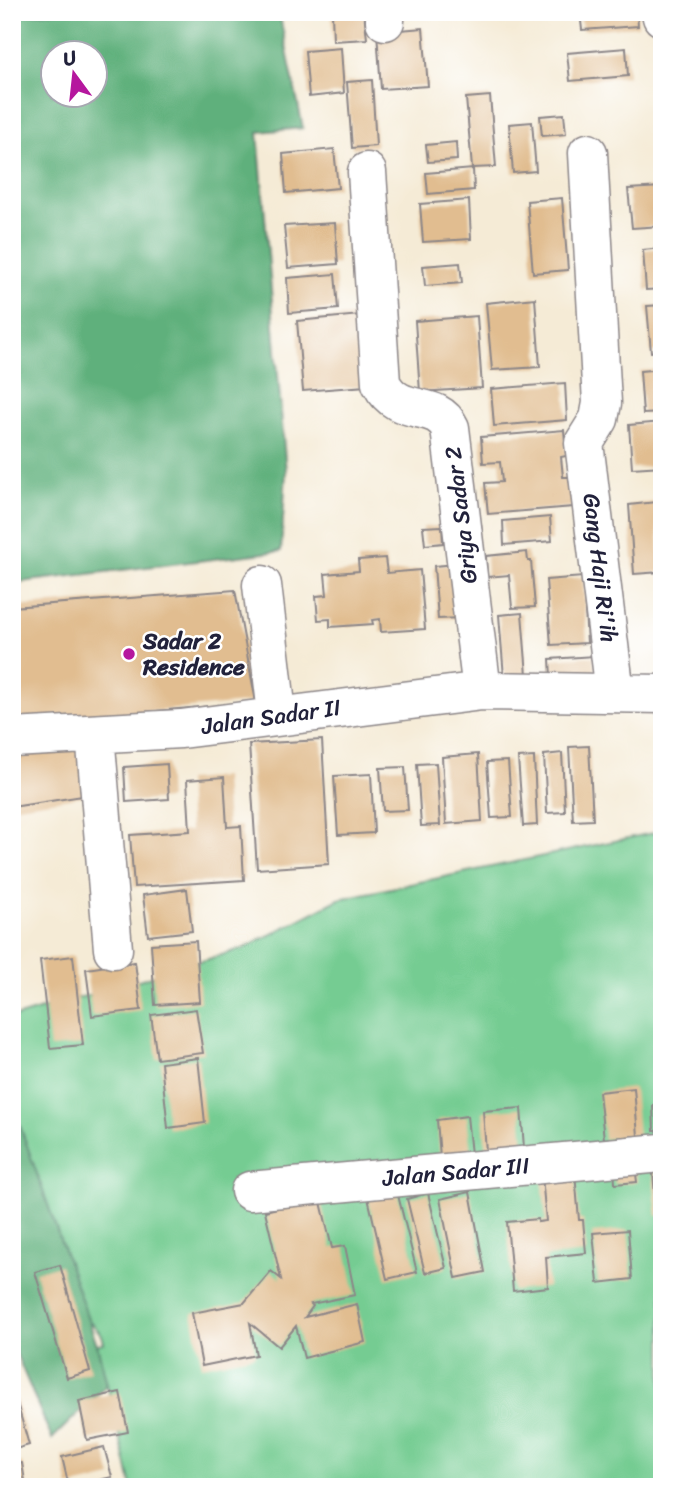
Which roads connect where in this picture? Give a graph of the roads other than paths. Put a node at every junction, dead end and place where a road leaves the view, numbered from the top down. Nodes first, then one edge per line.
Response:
1 (588, 153) dead end
2 (366, 172) dead end
3 (262, 585) dead end
4 (482, 691) junction
5 (615, 693) junction
6 (662, 694) edge
7 (277, 714) junction
8 (95, 734) junction
9 (12, 738) edge
10 (113, 949) dead end
11 (662, 1153) edge
12 (250, 1191) dead end

1 - 5 street, Gang Haji Ri'ih
2 - 4 street, Griya Sadar 2
3 - 7 street
4 - 5 street, Jalan Sadar II
4 - 7 street, Jalan Sadar II
5 - 6 street, Jalan Sadar II
7 - 8 street, Jalan Sadar II
8 - 9 street, Jalan Sadar II
8 - 10 street
11 - 12 street, Jalan Sadar III

